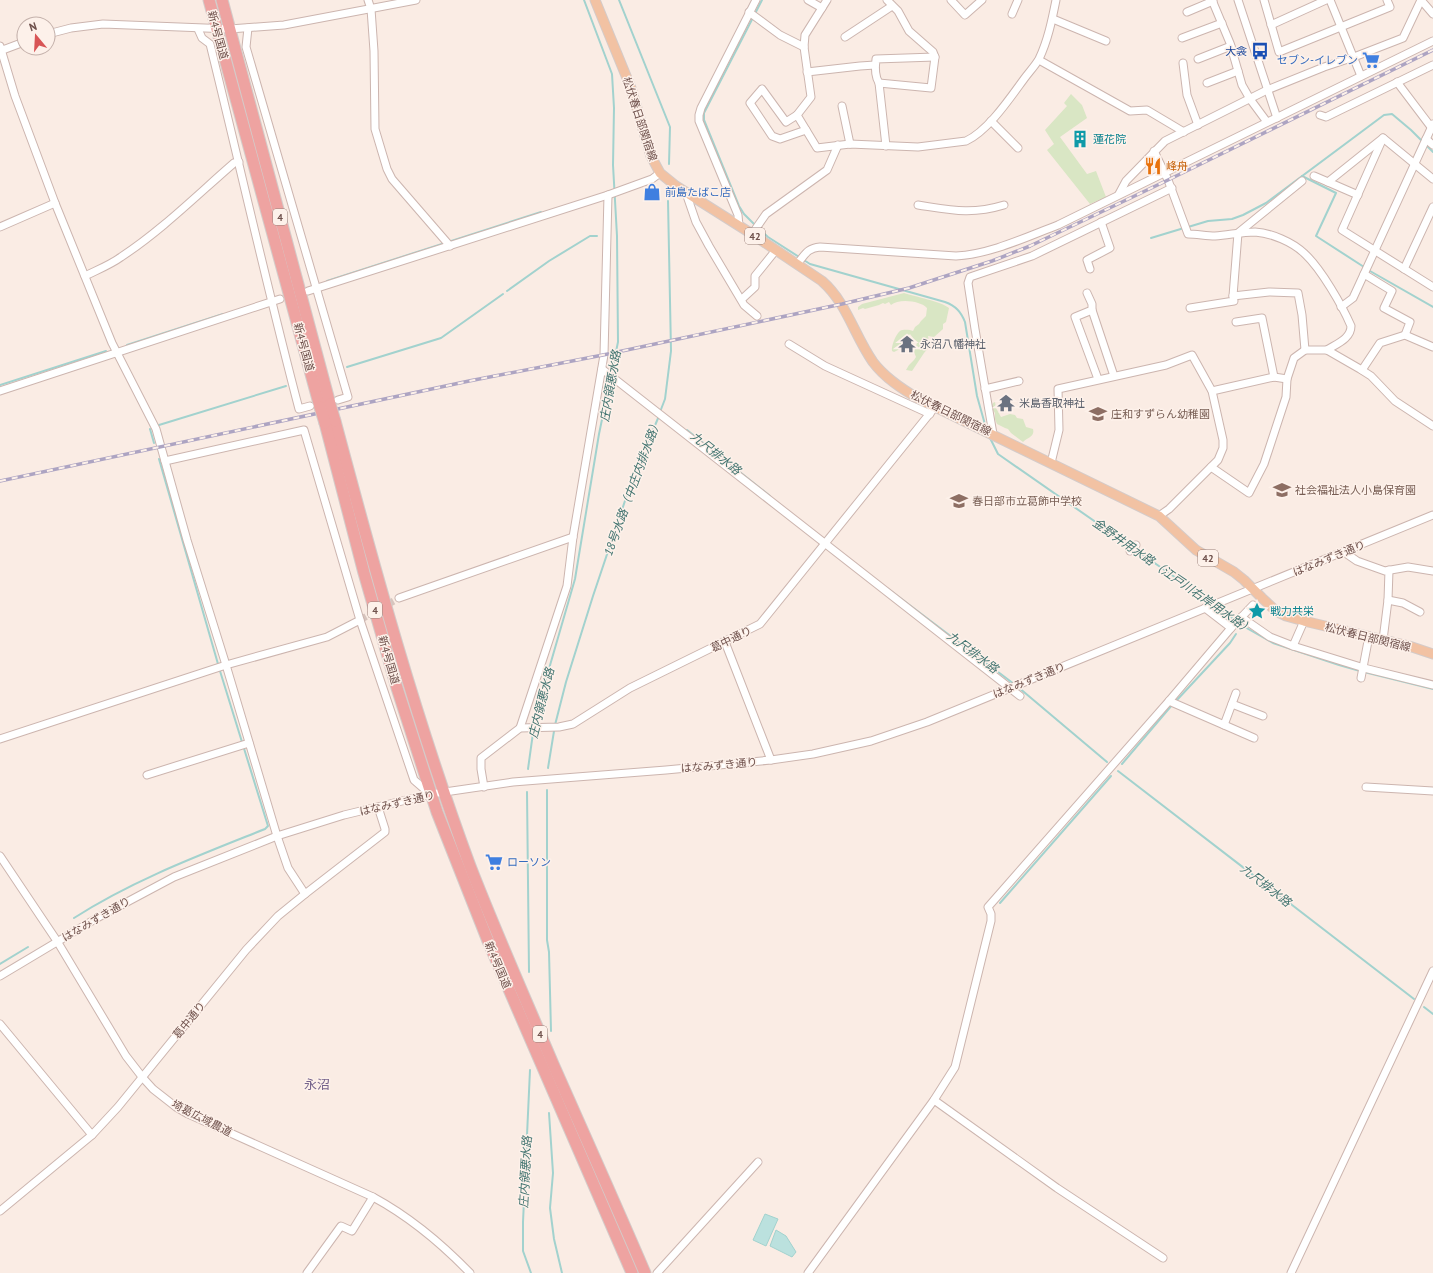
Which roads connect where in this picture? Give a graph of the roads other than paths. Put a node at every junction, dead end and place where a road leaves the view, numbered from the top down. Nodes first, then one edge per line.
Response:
1 (209, 0) edge
2 (222, 0) edge
3 (368, 0) edge
4 (416, 0) edge
5 (595, 0) edge
6 (756, 0) edge
7 (808, 0) edge
8 (827, 0) edge
9 (887, 0) edge
10 (951, 0) edge
11 (982, 0) edge
12 (1018, 0) edge
13 (1055, 0) edge
14 (1238, 0) edge
15 (1264, 0) edge
16 (1326, 0) edge
17 (1330, 0) edge
18 (1387, 0) edge
19 (1213, 1) edge
20 (892, 6) junction
21 (822, 8) junction
22 (371, 9) junction
23 (749, 12) junction
24 (1187, 12) dead end
25 (1012, 14) dead end
26 (1433, 14) edge
27 (1053, 19) junction
28 (1222, 23) junction
29 (1271, 25) junction
30 (1341, 26) junction
31 (248, 28) junction
32 (198, 29) junction
33 (216, 29) junction
34 (230, 29) junction
35 (56, 32) edge
36 (845, 37) dead end
37 (1182, 38) dead end
38 (1106, 41) dead end
39 (1433, 41) edge
40 (16, 44) edge
41 (1231, 46) junction
42 (804, 47) junction
43 (1, 49) edge
44 (1354, 57) junction
45 (935, 58) junction
46 (1198, 59) dead end
47 (1039, 60) junction
48 (1183, 63) dead end
49 (875, 65) junction
50 (1433, 65) edge
51 (1238, 71) junction
52 (807, 72) junction
53 (1361, 76) junction
54 (1397, 82) junction
55 (879, 83) junction
56 (1207, 83) dead end
57 (1267, 90) junction
58 (1250, 99) junction
59 (842, 106) dead end
60 (798, 115) junction
61 (1320, 115) dead end
62 (1277, 118) junction
63 (991, 121) junction
64 (1267, 122) junction
65 (1198, 125) junction
66 (1432, 126) edge
67 (806, 130) junction
68 (1184, 132) junction
69 (1383, 138) junction
70 (1426, 139) junction
71 (850, 144) junction
72 (1433, 144) edge
73 (838, 145) junction
74 (886, 146) junction
75 (1018, 148) dead end
76 (1154, 152) junction
77 (239, 162) junction
78 (1415, 164) junction
79 (1164, 172) junction
80 (660, 174) junction
81 (1314, 176) dead end
82 (1433, 179) edge
83 (1302, 181) dead end
84 (1328, 182) junction
85 (1172, 188) junction
86 (686, 193) junction
87 (608, 194) junction
88 (1119, 194) junction
89 (1358, 195) junction
90 (56, 203) junction
91 (918, 205) dead end
92 (1004, 205) dead end
93 (1433, 207) edge
94 (1101, 222) junction
95 (0, 226) edge
96 (739, 226) junction
97 (1238, 233) junction
98 (752, 234) junction
99 (450, 246) junction
100 (776, 250) junction
101 (1375, 251) junction
102 (797, 264) junction
103 (1090, 269) dead end
104 (1404, 269) junction
105 (1364, 274) junction
106 (85, 276) junction
107 (1433, 286) edge
108 (316, 289) junction
109 (308, 291) dead end
110 (1087, 293) dead end
111 (1234, 296) junction
112 (280, 299) dead end
113 (742, 299) junction
114 (271, 302) junction
115 (1341, 307) junction
116 (1190, 308) dead end
117 (1092, 310) junction
118 (757, 316) dead end
119 (1236, 322) dead end
120 (1406, 335) junction
121 (789, 344) dead end
122 (1433, 347) edge
123 (1305, 350) junction
124 (1327, 350) junction
125 (117, 352) junction
126 (1362, 370) junction
127 (604, 371) junction
128 (1114, 376) junction
129 (1274, 377) junction
130 (1098, 379) junction
131 (1287, 379) junction
132 (1019, 381) dead end
133 (985, 389) junction
134 (0, 390) edge
135 (1212, 391) junction
136 (325, 404) junction
137 (932, 410) junction
138 (330, 422) junction
139 (1433, 426) edge
140 (993, 434) junction
141 (165, 461) junction
142 (1052, 463) junction
143 (1211, 467) junction
144 (1433, 515) edge
145 (1159, 516) junction
146 (573, 537) junction
147 (825, 545) junction
148 (1136, 545) dead end
149 (1130, 551) dead end
150 (1344, 552) junction
151 (1389, 570) junction
152 (1433, 571) edge
153 (1253, 589) junction
154 (400, 598) tunnel mouth
155 (1388, 600) junction
156 (1253, 605) dead end
157 (1205, 608) junction
158 (1420, 612) dead end
159 (1239, 619) junction
160 (360, 620) junction
161 (1304, 621) junction
162 (1231, 628) junction
163 (1369, 636) junction
164 (1383, 640) junction
165 (725, 642) junction
166 (1293, 646) junction
167 (1433, 654) edge
168 (226, 665) junction
169 (1362, 672) junction
170 (1433, 685) edge
171 (1010, 688) junction
172 (1236, 693) dead end
173 (1020, 696) dead end
174 (1169, 701) junction
175 (1232, 704) junction
176 (1263, 716) dead end
177 (1224, 725) junction
178 (520, 728) junction
179 (1254, 738) dead end
180 (0, 739) edge
181 (250, 743) junction
182 (771, 760) junction
183 (147, 775) dead end
184 (484, 787) junction
185 (1366, 787) dead end
186 (1433, 791) edge
187 (444, 792) junction
188 (431, 794) junction
189 (378, 807) junction
190 (277, 836) junction
191 (0, 856) edge
192 (304, 894) junction
193 (56, 941) junction
194 (1433, 971) edge
195 (0, 976) edge
196 (0, 1024) edge
197 (143, 1078) junction
198 (934, 1100) junction
199 (92, 1135) junction
200 (758, 1162) dead end
201 (373, 1197) junction
202 (0, 1211) edge
203 (1163, 1258) dead end
204 (307, 1273) edge
205 (470, 1273) edge
206 (632, 1273) edge
207 (645, 1273) edge
208 (657, 1273) edge
209 (808, 1273) edge
210 (1291, 1273) edge

1 - 33 highway, 新4号国道 / 4
2 - 34 highway, 新4号国道 / 4
3 - 22 street
4 - 22 street
5 - 80 main road, 松伏春日部関宿線 / 42
6 - 23 street
7 - 21 street
8 - 21 street
9 - 20 street
10 - 11 street
12 - 25 street
13 - 27 street
14 - 57 street
15 - 29 street
16 - 29 street
17 - 30 street
18 - 30 street
19 - 24 street
19 - 28 street
20 - 36 street
20 - 45 street
21 - 42 street
22 - 31 street
22 - 99 street
23 - 42 street
23 - 96 street
26 - 44 street
27 - 38 street
27 - 47 street
28 - 37 street
28 - 41 street
29 - 30 street
30 - 44 street
31 - 34 street
31 - 108 street
32 - 33 street
32 - 35 street
32 - 77 street
33 - 34 street
33 - 136 highway, 新4号国道 / 4
34 - 136 highway, 新4号国道 / 4
39 - 53 street
40 - 43 street
41 - 46 street
41 - 51 street
42 - 52 street
43 - 90 street
44 - 53 street
44 - 57 street
45 - 49 street
45 - 55 street
47 - 63 street
47 - 68 street
48 - 65 street
49 - 52 street
49 - 55 street
50 - 54 street
51 - 56 street
51 - 58 street
52 - 60 street
53 - 62 street
54 - 61 street
54 - 66 street
55 - 74 street
57 - 58 street
57 - 62 street
58 - 64 street
58 - 65 street
59 - 71 street
60 - 67 street
60 - 67 street
62 - 64 street
63 - 74 street
63 - 75 street
64 - 79 street
65 - 68 street
66 - 70 street
67 - 73 street
68 - 76 street
69 - 78 street
69 - 84 street
69 - 89 street
70 - 72 street
70 - 78 street
71 - 73 street
71 - 74 street
73 - 98 street
76 - 79 street
76 - 88 street
77 - 106 street
77 - 114 street
78 - 82 street
78 - 101 street
79 - 85 street
79 - 88 street
80 - 86 main road, 松伏春日部関宿線 / 42
80 - 87 street
81 - 84 street
83 - 97 street
84 - 89 street
85 - 94 street
85 - 97 street
86 - 96 main road, 松伏春日部関宿線 / 42
86 - 113 street
87 - 99 street
87 - 127 street
88 - 102 street
89 - 101 street
90 - 95 street
90 - 106 street
91 - 92 street
93 - 104 street
94 - 103 street
94 - 133 street
96 - 98 main road, 松伏春日部関宿線 / 42
97 - 111 street
97 - 115 street
98 - 100 main road, 松伏春日部関宿線 / 42
99 - 108 street
100 - 102 main road, 松伏春日部関宿線 / 42
100 - 113 street
101 - 104 street
101 - 105 street
102 - 137 main road, 松伏春日部関宿線 / 42
104 - 107 street
105 - 115 street
105 - 120 street
106 - 125 street
108 - 109 street
108 - 136 street
110 - 117 street
111 - 116 street
111 - 123 street
112 - 114 street
113 - 118 street
114 - 125 street
114 - 136 street
115 - 124 street
117 - 128 street
117 - 130 street
119 - 129 street
120 - 122 street
120 - 126 street
121 - 137 street
123 - 124 street
123 - 131 street
124 - 126 street
125 - 134 street
125 - 141 street
126 - 139 street
127 - 146 street
127 - 147 street
128 - 130 street
128 - 135 street
129 - 131 street
129 - 135 street
130 - 142 street
131 - 143 street
132 - 133 street
133 - 140 street
135 - 143 street
136 - 138 highway, 新4号国道 / 4, bridge
137 - 140 main road, 松伏春日部関宿線 / 42
137 - 147 street, 葛中通り
138 - 187 highway, 新4号国道 / 4
138 - 188 highway, 新4号国道 / 4
140 - 142 main road, 松伏春日部関宿線 / 42
141 - 160 street
141 - 168 street
142 - 145 main road, 松伏春日部関宿線 / 42
143 - 145 street
144 - 150 street, はなみずき通り
145 - 153 main road, 松伏春日部関宿線 / 42
146 - 154 street
146 - 178 street
147 - 165 street, 葛中通り
147 - 171 street
148 - 149 street
150 - 151 street
150 - 153 street, はなみずき通り
151 - 152 street
151 - 155 street
153 - 157 street, はなみずき通り
153 - 161 main road, 松伏春日部関宿線 / 42
155 - 158 street
155 - 164 street
156 - 159 street
157 - 162 street
157 - 171 street, はなみずき通り
159 - 162 street
159 - 166 street
160 - 168 street
160 - 188 street
161 - 163 main road, 松伏春日部関宿線 / 42
161 - 166 street
162 - 174 street
163 - 164 main road, 松伏春日部関宿線 / 42
163 - 169 street
164 - 167 main road, 松伏春日部関宿線 / 42
165 - 178 street, 葛中通り
165 - 182 street
166 - 169 street
168 - 180 street
168 - 181 street
169 - 170 street
171 - 173 street
171 - 182 street, はなみずき通り
172 - 175 street
174 - 177 street
174 - 198 street
175 - 176 street
175 - 177 street
177 - 179 street
178 - 184 street
181 - 183 street
181 - 190 street
182 - 184 street, はなみずき通り
184 - 187 street, はなみずき通り
185 - 186 street
187 - 188 street, はなみずき通り
187 - 207 highway, 新4号国道 / 4
188 - 189 street, はなみずき通り
188 - 206 highway, 新4号国道 / 4
189 - 190 street, はなみずき通り
189 - 192 street, 葛中通り
190 - 192 street
190 - 193 street, はなみずき通り
191 - 193 street, 埼葛広域農道
192 - 197 street, 葛中通り
193 - 195 street, はなみずき通り
193 - 197 street, 埼葛広域農道
194 - 210 street
196 - 199 street
197 - 199 street, 葛中通り
197 - 201 street, 埼葛広域農道
198 - 203 street
198 - 209 street
199 - 202 street, 葛中通り
200 - 208 street
201 - 204 street
201 - 205 street, 埼葛広域農道

